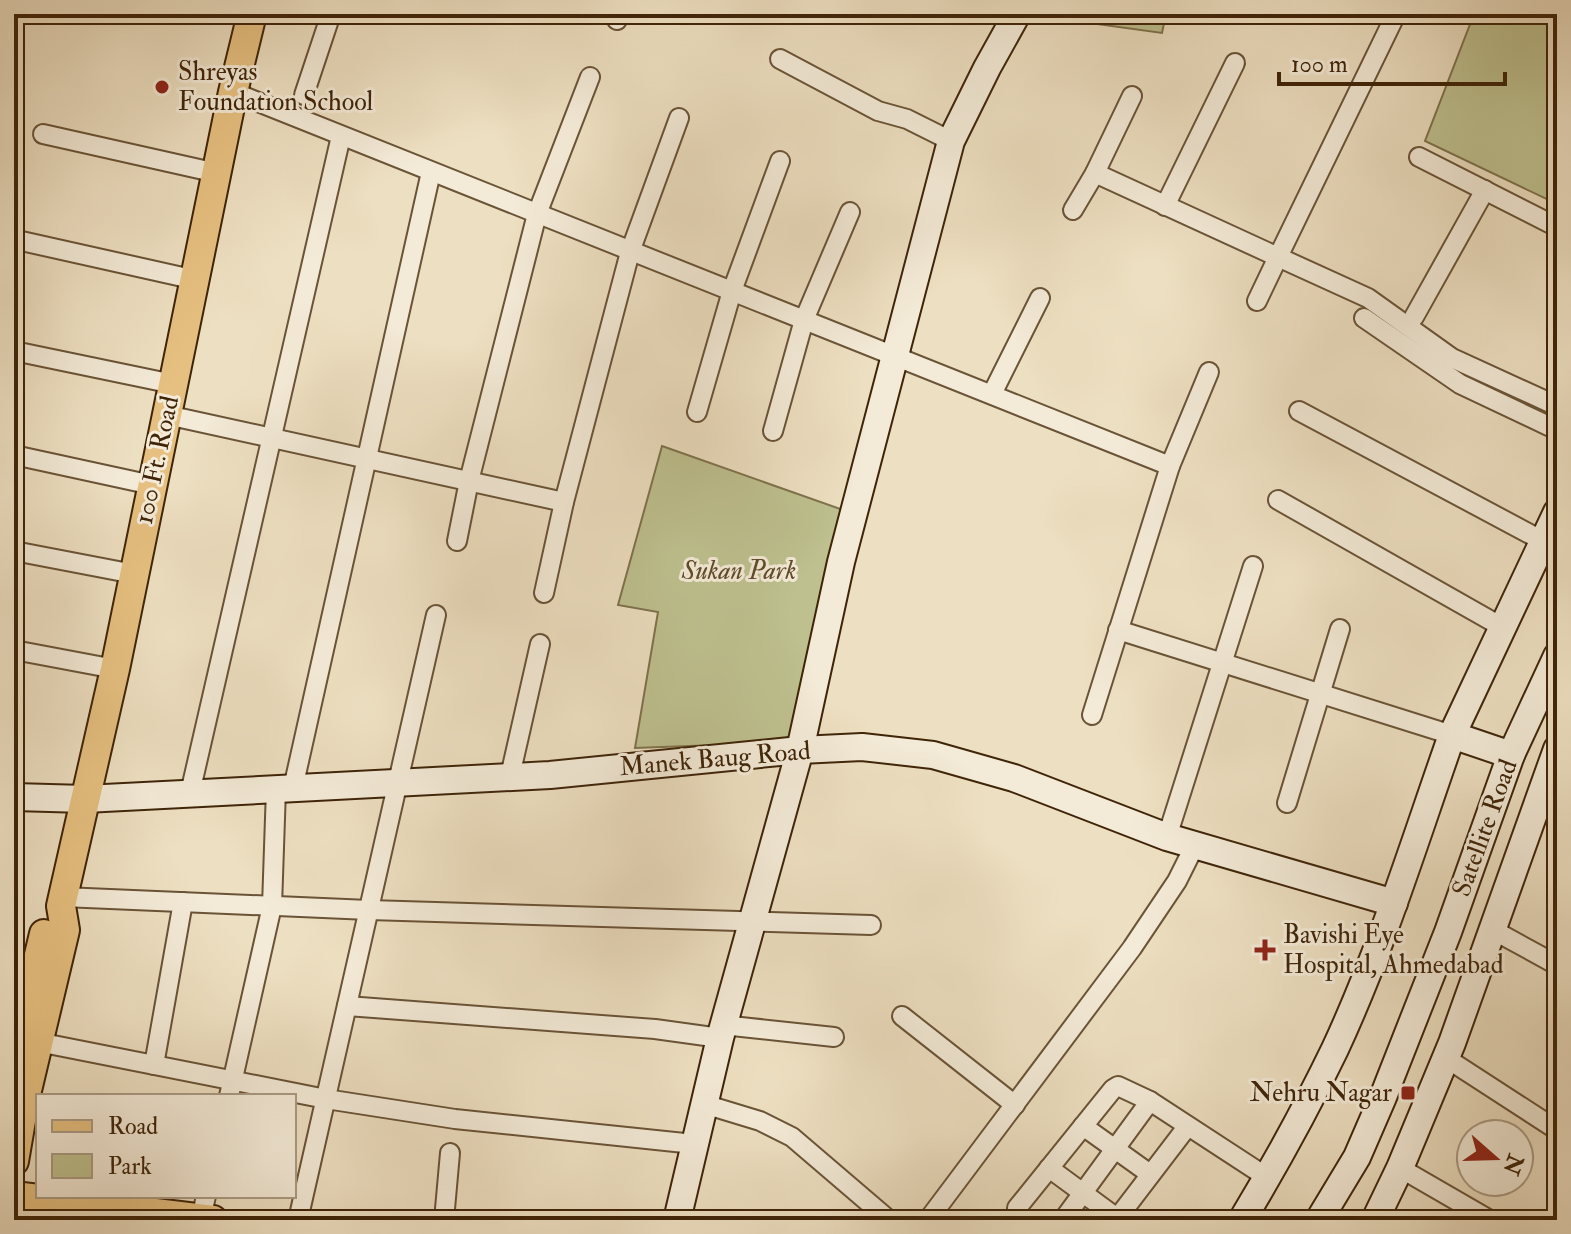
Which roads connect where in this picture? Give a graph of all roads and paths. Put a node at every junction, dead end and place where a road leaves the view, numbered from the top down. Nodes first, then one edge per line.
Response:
1 (252, 14) edge
2 (331, 14) edge
3 (1017, 14) edge
4 (1396, 14) edge
5 (780, 59) dead end
6 (1235, 63) dead end
7 (590, 77) dead end
8 (233, 92) junction
9 (304, 95) dead end
10 (1132, 96) dead end
11 (679, 118) dead end
12 (43, 134) dead end
13 (341, 136) junction
14 (951, 141) junction
15 (1419, 157) dead end
16 (780, 161) dead end
17 (431, 172) junction
18 (217, 173) junction
19 (1095, 173) junction
20 (1485, 190) junction
21 (1165, 206) junction
22 (1073, 210) dead end
23 (850, 212) dead end
24 (537, 214) junction
25 (1557, 227) edge
26 (17, 240) dead end
27 (630, 252) junction
28 (1278, 257) junction
29 (196, 280) junction
30 (732, 291) junction
31 (1040, 298) dead end
32 (1257, 301) dead end
33 (1414, 317) dead end
34 (1364, 318) dead end
35 (804, 320) junction
36 (14, 351) edge
37 (895, 356) junction
38 (1209, 372) dead end
39 (173, 384) junction
40 (992, 394) junction
41 (1557, 406) edge
42 (1299, 411) dead end
43 (697, 412) dead end
44 (167, 415) junction
45 (1557, 430) edge
46 (773, 431) dead end
47 (272, 438) junction
48 (14, 455) edge
49 (367, 459) junction
50 (1170, 466) junction
51 (469, 481) junction
52 (152, 485) junction
53 (1278, 500) dead end
54 (564, 502) junction
55 (1557, 512) edge
56 (457, 541) dead end
57 (1543, 541) junction
58 (14, 551) edge
59 (1253, 566) dead end
60 (134, 574) junction
61 (544, 593) dead end
62 (436, 615) dead end
63 (1502, 627) junction
64 (1340, 629) dead end
65 (1118, 630) junction
66 (540, 644) dead end
67 (14, 650) edge
68 (1557, 656) edge
69 (1224, 664) junction
70 (115, 669) junction
71 (1322, 694) junction
72 (1092, 715) dead end
73 (1452, 735) junction
74 (800, 750) junction
75 (1511, 755) junction
76 (1554, 763) edge
77 (510, 776) junction
78 (399, 783) junction
79 (284, 789) junction
80 (190, 793) junction
81 (14, 797) edge
82 (85, 799) junction
83 (1287, 803) dead end
84 (1167, 837) junction
85 (1195, 845) junction
86 (62, 902) junction
87 (183, 902) junction
88 (1394, 903) junction
89 (272, 906) junction
90 (369, 910) junction
91 (752, 920) junction
92 (871, 925) dead end
93 (1493, 930) junction
94 (1557, 965) edge
95 (22, 993) edge
96 (347, 1006) junction
97 (902, 1016) dead end
98 (722, 1031) junction
99 (834, 1037) dead end
100 (38, 1042) junction
101 (1446, 1058) junction
102 (14, 1060) edge
103 (154, 1065) junction
104 (231, 1088) edge
105 (283, 1094) edge
106 (296, 1096) edge
107 (326, 1099) junction
108 (1150, 1101) junction
109 (704, 1104) junction
110 (1015, 1105) junction
111 (1083, 1126) junction
112 (1187, 1127) junction
113 (1557, 1130) edge
114 (694, 1144) junction
115 (1115, 1149) junction
116 (450, 1153) dead end
117 (14, 1161) edge
118 (1049, 1168) junction
119 (1400, 1168) junction
120 (1150, 1174) junction
121 (1268, 1178) junction
122 (1083, 1193) junction
123 (14, 1196) edge
124 (36, 1198) edge
125 (38, 1198) edge
126 (207, 1212) edge
127 (1116, 1219) edge
128 (298, 1220) edge
129 (444, 1220) edge
130 (677, 1220) edge
131 (889, 1220) edge
132 (928, 1220) edge
133 (1025, 1220) edge
134 (1063, 1220) edge
135 (1242, 1220) edge
136 (1319, 1220) edge
137 (1375, 1220) edge
138 (1490, 1220) edge

1 - 8 main road, 100 Ft. Road
2 - 9 street
3 - 14 street
4 - 28 street
5 - 14 street
6 - 21 street
7 - 24 street
8 - 13 street
8 - 18 main road, 100 Ft. Road
10 - 19 street
11 - 27 street
12 - 18 street
13 - 17 street
13 - 47 street
14 - 37 street
15 - 20 street
16 - 30 street
17 - 24 street
17 - 49 street
18 - 29 main road, 100 Ft. Road
19 - 21 street
19 - 22 street
20 - 25 street
20 - 33 street
21 - 28 street
23 - 35 street
24 - 27 street
24 - 51 street
26 - 29 street
27 - 30 street
27 - 54 street
28 - 32 street
28 - 41 street
29 - 39 main road, 100 Ft. Road
30 - 35 street
30 - 43 street
31 - 40 street
34 - 45 street
35 - 37 street
35 - 46 street
36 - 39 street
37 - 40 street
37 - 74 street
38 - 50 street
39 - 44 main road, 100 Ft. Road
40 - 50 street
42 - 57 street
44 - 47 street
44 - 52 main road, 100 Ft. Road
47 - 49 street
47 - 80 street
48 - 52 street
49 - 51 street
49 - 79 street
50 - 65 street
51 - 54 street
51 - 56 street
52 - 60 main road, 100 Ft. Road
53 - 63 street
54 - 61 street
55 - 57 street
57 - 63 street
58 - 60 street
59 - 69 street
60 - 70 main road, 100 Ft. Road
62 - 78 street
63 - 73 street
64 - 71 street
65 - 69 street
65 - 72 street
66 - 77 street
67 - 70 street
68 - 75 street, Satellite Road
69 - 71 street
69 - 84 street
70 - 82 main road, 100 Ft. Road
71 - 73 street
71 - 83 street
73 - 75 street
73 - 88 street
74 - 77 street, Manek Baug Road
74 - 84 street, Manek Baug Road
74 - 91 street
75 - 136 street, Satellite Road
76 - 93 street, Satellite Road
77 - 78 street, Manek Baug Road
78 - 79 street, Manek Baug Road
78 - 90 street
79 - 80 street, Manek Baug Road
79 - 89 street
80 - 82 street, Manek Baug Road
81 - 82 street, Manek Baug Road
82 - 86 main road, 100 Ft. Road
84 - 85 street, Manek Baug Road
85 - 88 street, Manek Baug Road
85 - 110 street
86 - 87 street
86 - 95 main road, 100 Ft. Road
86 - 100 main road, 100 Ft. Road
87 - 89 street
87 - 103 street
88 - 121 street
89 - 90 street
89 - 104 street
90 - 91 street
90 - 96 street
91 - 92 street
91 - 98 street
93 - 94 street
93 - 101 street, Satellite Road
95 - 102 main road, 100 Ft. Road
96 - 98 street
96 - 107 street
97 - 110 street
98 - 99 street
98 - 109 street
100 - 103 street
100 - 117 main road, 100 Ft. Road
101 - 113 street
101 - 119 street, Satellite Road
103 - 104 street
104 - 105 street
106 - 107 street
107 - 114 street
107 - 128 street
108 - 111 street
108 - 112 street
108 - 115 street
109 - 114 street
109 - 131 street
110 - 132 street
111 - 115 street
111 - 118 street
112 - 120 street
112 - 121 street
114 - 130 street
115 - 120 street
115 - 122 street
116 - 129 street
118 - 122 street
118 - 133 street
119 - 137 street, Satellite Road
119 - 138 street
120 - 127 street
121 - 135 street
122 - 127 street
122 - 134 street
123 - 124 main road
125 - 126 main road

